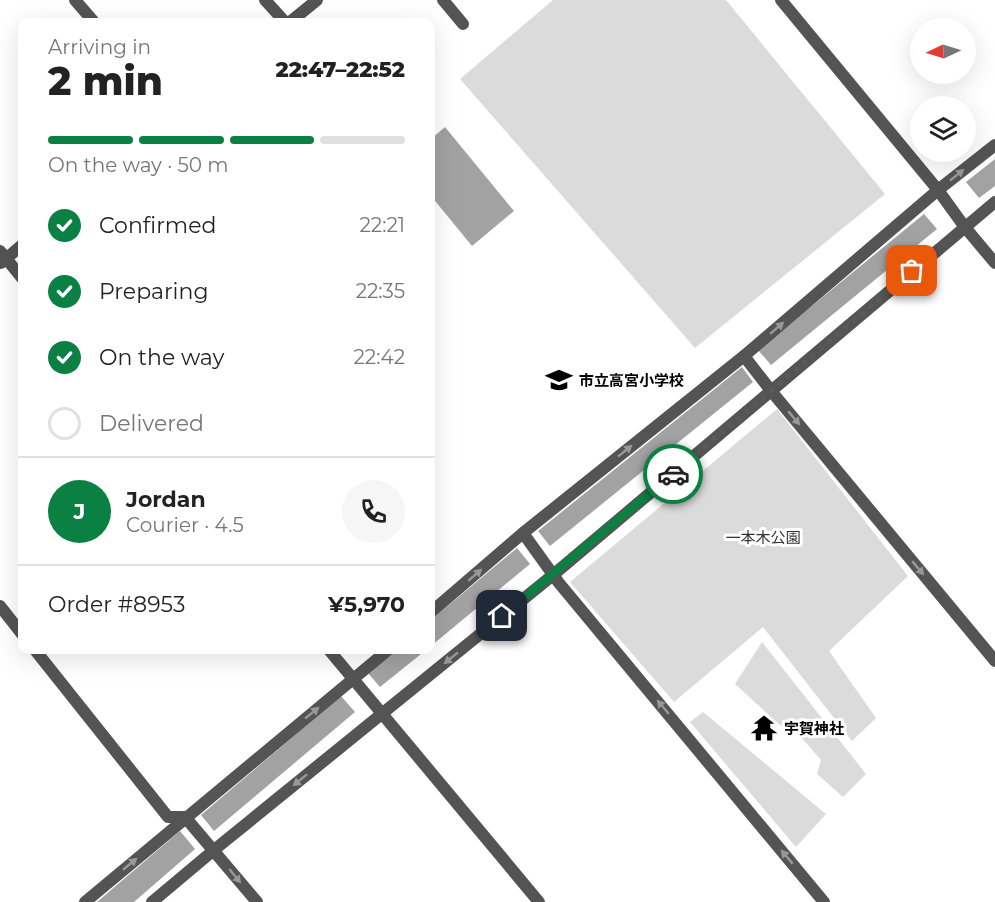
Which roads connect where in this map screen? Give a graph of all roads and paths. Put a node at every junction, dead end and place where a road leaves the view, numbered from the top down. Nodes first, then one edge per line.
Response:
1 (75, 0) edge
2 (265, 0) edge
3 (317, 0) edge
4 (443, 0) edge
5 (781, 0) edge
6 (91, 18) edge
7 (281, 18) edge
8 (295, 18) edge
9 (463, 24) dead end
10 (995, 146) edge
11 (938, 190) junction
12 (995, 202) edge
13 (964, 226) junction
14 (18, 248) edge
15 (2, 258) edge
16 (995, 263) edge
17 (18, 274) edge
18 (744, 356) junction
19 (772, 392) junction
20 (523, 533) junction
21 (553, 575) junction
22 (0, 606) edge
23 (435, 609) edge
24 (18, 629) edge
25 (37, 654) edge
26 (332, 654) edge
27 (383, 654) edge
28 (995, 661) edge
29 (354, 680) junction
30 (384, 713) junction
31 (185, 817) junction
32 (214, 850) junction
33 (85, 902) edge
34 (152, 902) edge
35 (256, 902) edge
36 (539, 902) edge
37 (825, 902) edge

1 - 6 street
2 - 7 street
3 - 8 street
4 - 9 street
5 - 11 street
11 -> 10 street
11 - 13 street
18 -> 11 street
12 - 13 street
13 - 16 street
13 - 19 street
14 - 15 street
15 - 17 street
18 - 19 street
20 -> 18 street
19 - 21 street
19 -> 28 street
20 - 21 street
23 -> 20 street
21 -> 30 street
37 -> 21 street
22 - 24 street
25 - 31 street
26 - 29 street
27 - 29 street
29 - 30 street
31 -> 29 street
30 -> 32 street
30 - 36 street
31 - 32 street
33 -> 31 street
32 - 34 street
32 -> 35 street

